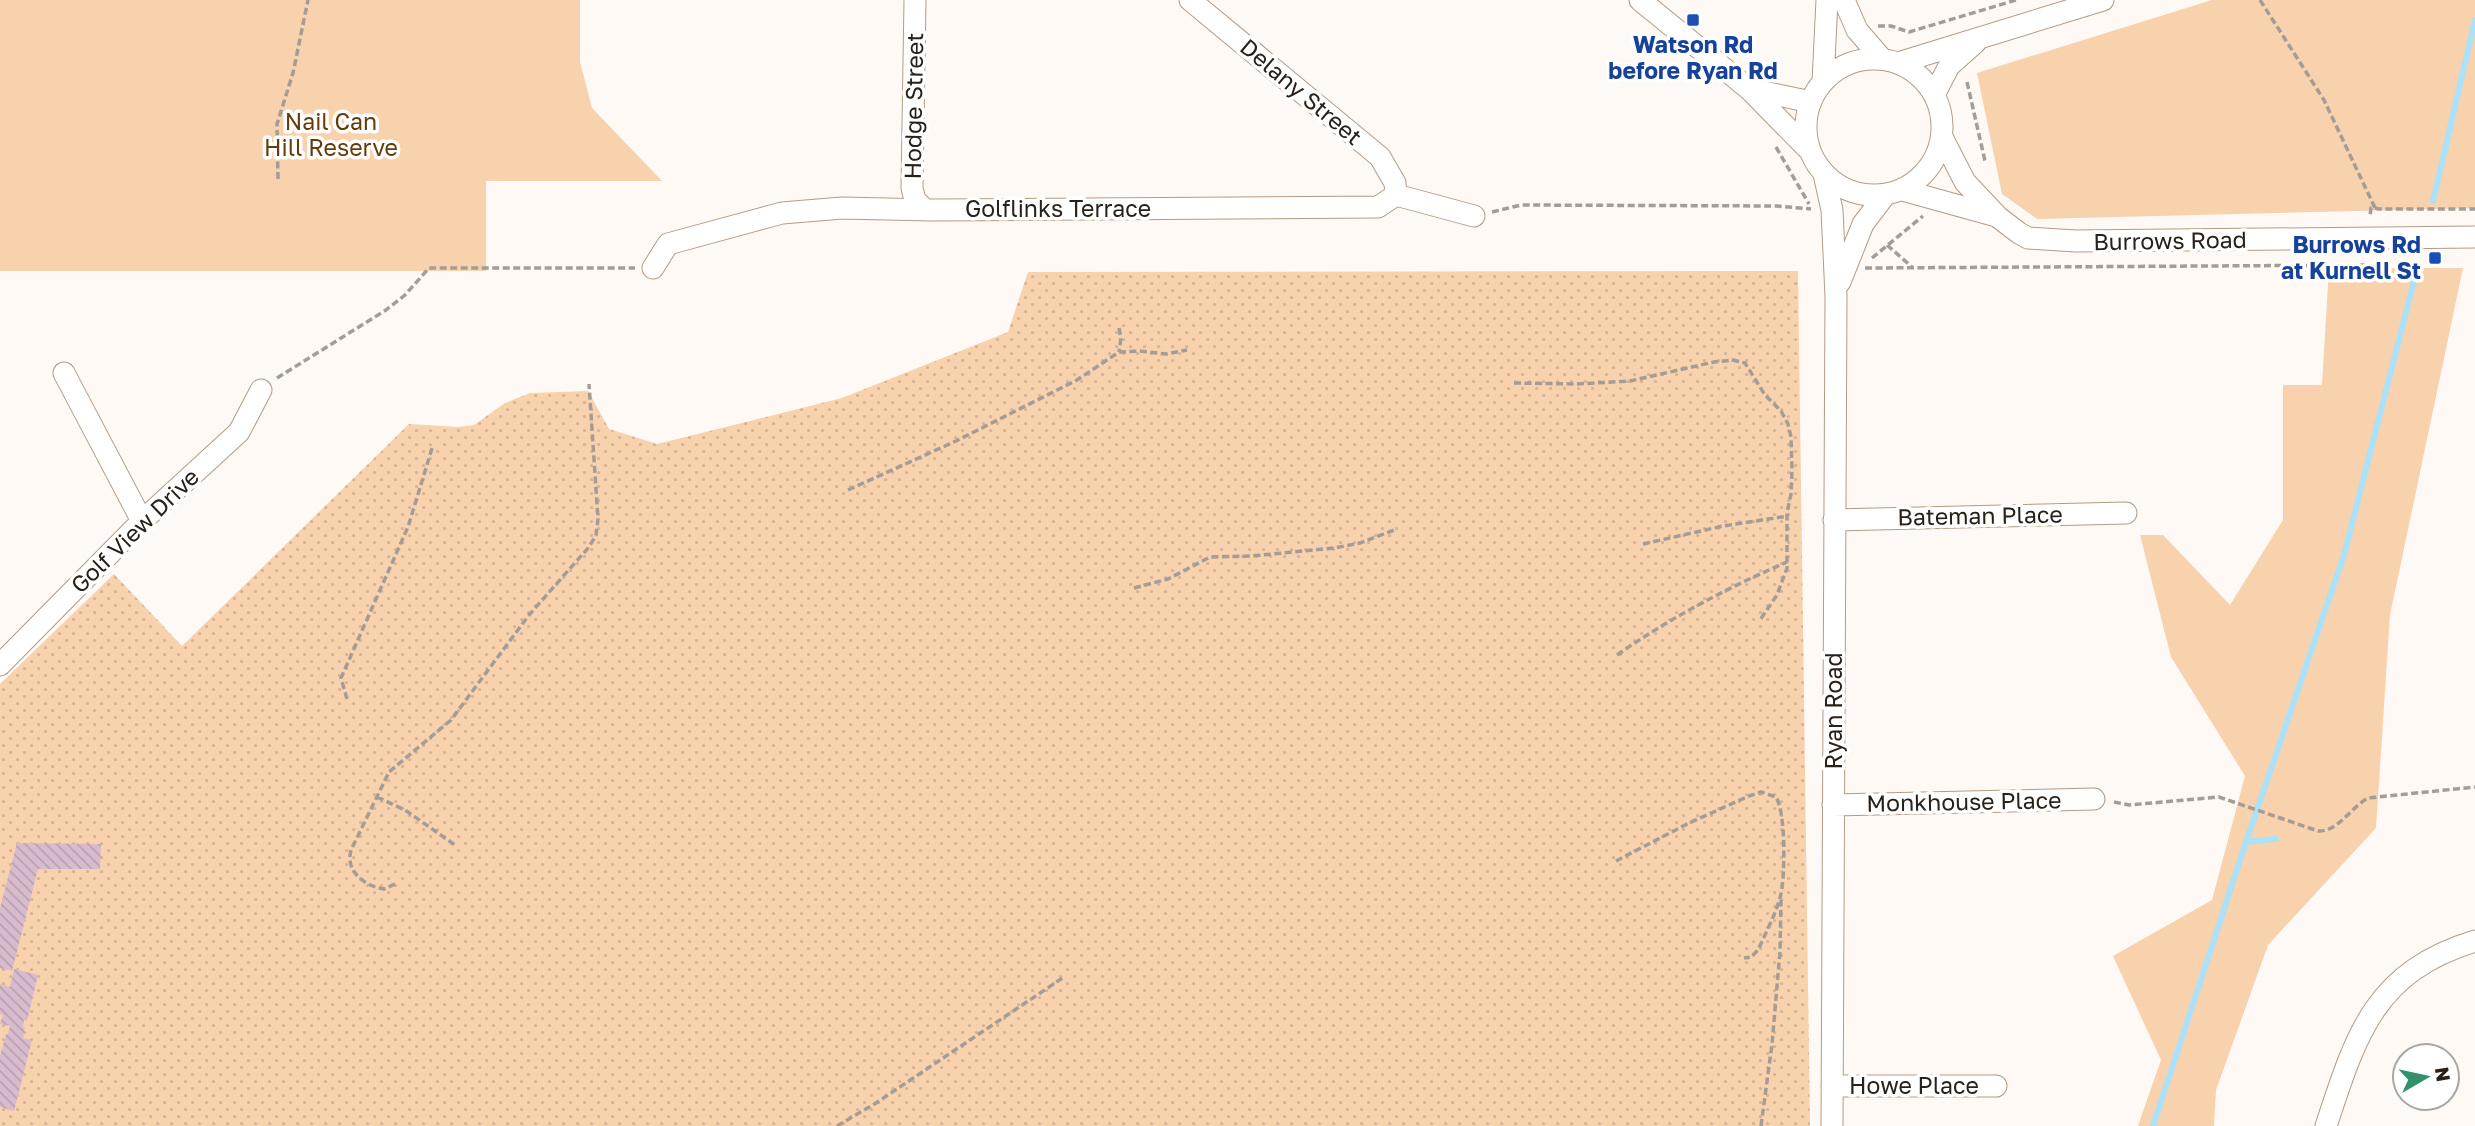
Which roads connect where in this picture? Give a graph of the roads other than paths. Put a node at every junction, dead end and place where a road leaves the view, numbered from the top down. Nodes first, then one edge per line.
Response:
1 (915, 0) edge
2 (1190, 0) edge
3 (1640, 0) edge
4 (1827, 0) edge
5 (1844, 0) edge
6 (2104, 0) edge
7 (1980, 38) junction
8 (1890, 61) junction
9 (1823, 82) junction
10 (1749, 89) junction
11 (1934, 95) junction
12 (1811, 102) junction
13 (1942, 137) junction
14 (1811, 151) junction
15 (1825, 174) junction
16 (1894, 192) junction
17 (1396, 195) junction
18 (924, 209) junction
19 (1474, 216) road end
20 (1998, 217) junction
21 (2475, 237) edge
22 (653, 268) road end
23 (1836, 296) junction
24 (64, 373) dead end
25 (261, 390) road end
26 (2126, 513) dead end
27 (1834, 520) junction
28 (142, 521) junction
29 (0, 665) edge
30 (2094, 799) road end
31 (1833, 805) junction
32 (2475, 941) edge
33 (1832, 1086) junction
34 (1996, 1086) dead end
35 (1832, 1126) edge
36 (2326, 1126) edge

1 - 18 street, Hodge Street
2 - 17 street, Delany Street
3 - 10 street
4 - 9 street
5 - 8 street
6 - 7 street
7 - 8 street
7 - 11 street
8 - 9 street
8 - 11 street
9 - 12 street
10 - 12 street
10 - 14 street
11 - 13 street
12 - 14 street
13 - 16 street
13 - 20 street, Burrows Road
14 - 15 street
15 - 16 street
15 - 23 street, Ryan Road
16 - 20 street, Burrows Road
16 - 23 street, Ryan Road
17 - 18 street, Golflinks Terrace
17 - 19 street
18 - 22 street, Golflinks Terrace
20 - 21 street, Burrows Road
23 - 27 street, Ryan Road
24 - 28 street
25 - 28 street, Golf View Drive
26 - 27 street, Bateman Place
27 - 31 street, Ryan Road
28 - 29 street, Golf View Drive
30 - 31 street, Monkhouse Place
31 - 33 street, Ryan Road
32 - 36 street
33 - 34 street, Howe Place
33 - 35 street, Ryan Road

